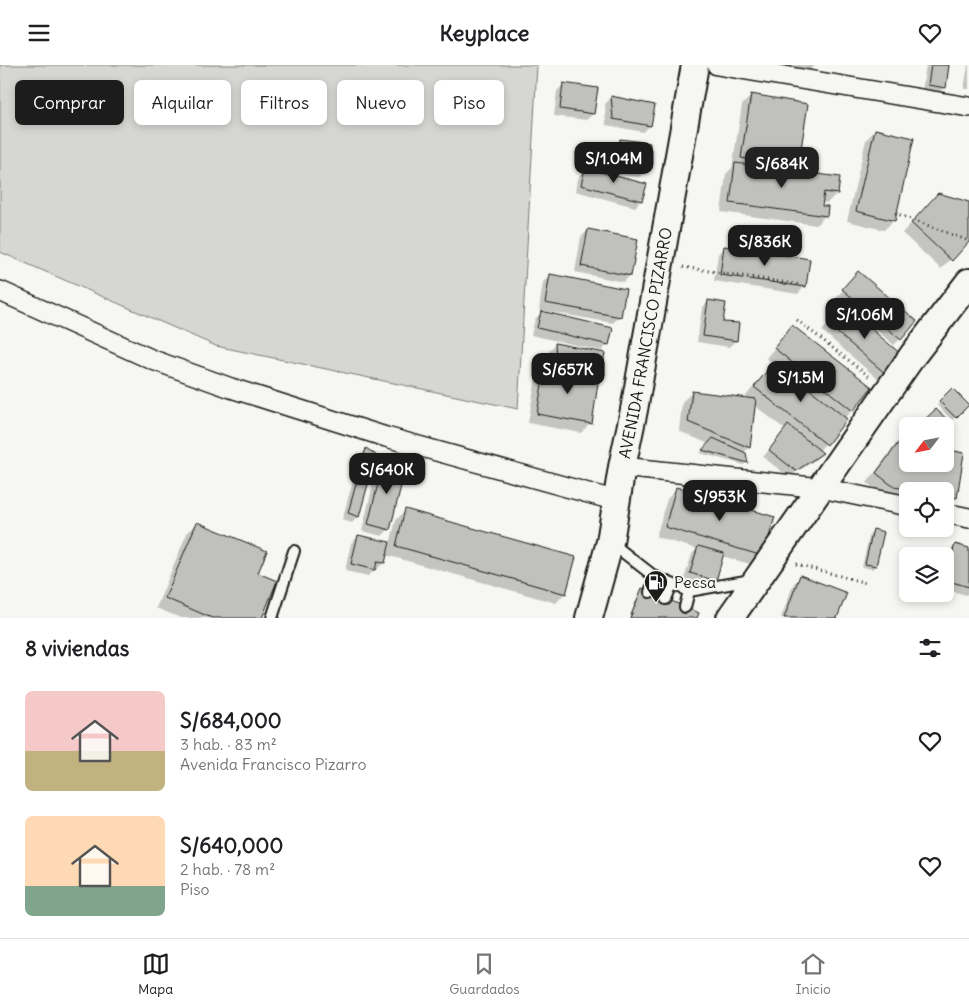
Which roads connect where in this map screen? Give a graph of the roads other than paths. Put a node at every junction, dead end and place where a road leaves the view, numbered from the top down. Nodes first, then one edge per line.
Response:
1 (695, 65) edge
2 (717, 65) edge
3 (969, 107) edge
4 (969, 282) edge
5 (0, 291) edge
6 (622, 467) junction
7 (821, 488) junction
8 (617, 501) junction
9 (899, 503) edge
10 (954, 515) edge
11 (969, 518) edge
12 (610, 542) junction
13 (294, 551) dead end
14 (655, 577) junction
15 (757, 579) junction
16 (672, 584) junction
17 (689, 591) junction
18 (650, 592) dead end
19 (666, 599) dead end
20 (685, 607) dead end
21 (272, 618) edge
22 (589, 618) edge
23 (730, 618) edge

1 - 6 main road, AVENIDA FRANCISCO PIZARRO
2 - 3 street
4 - 7 main road
5 - 8 street
6 - 7 street
6 - 8 main road, AVENIDA FRANCISCO PIZARRO
7 - 9 street
7 - 15 main road
8 - 12 main road, AVENIDA FRANCISCO PIZARRO
10 - 11 street
12 - 14 lane
12 - 22 main road, AVENIDA FRANCISCO PIZARRO
13 - 21 lane
14 - 16 lane
14 - 18 lane
15 - 17 lane
15 - 23 main road
16 - 17 lane
16 - 19 lane
17 - 20 lane

